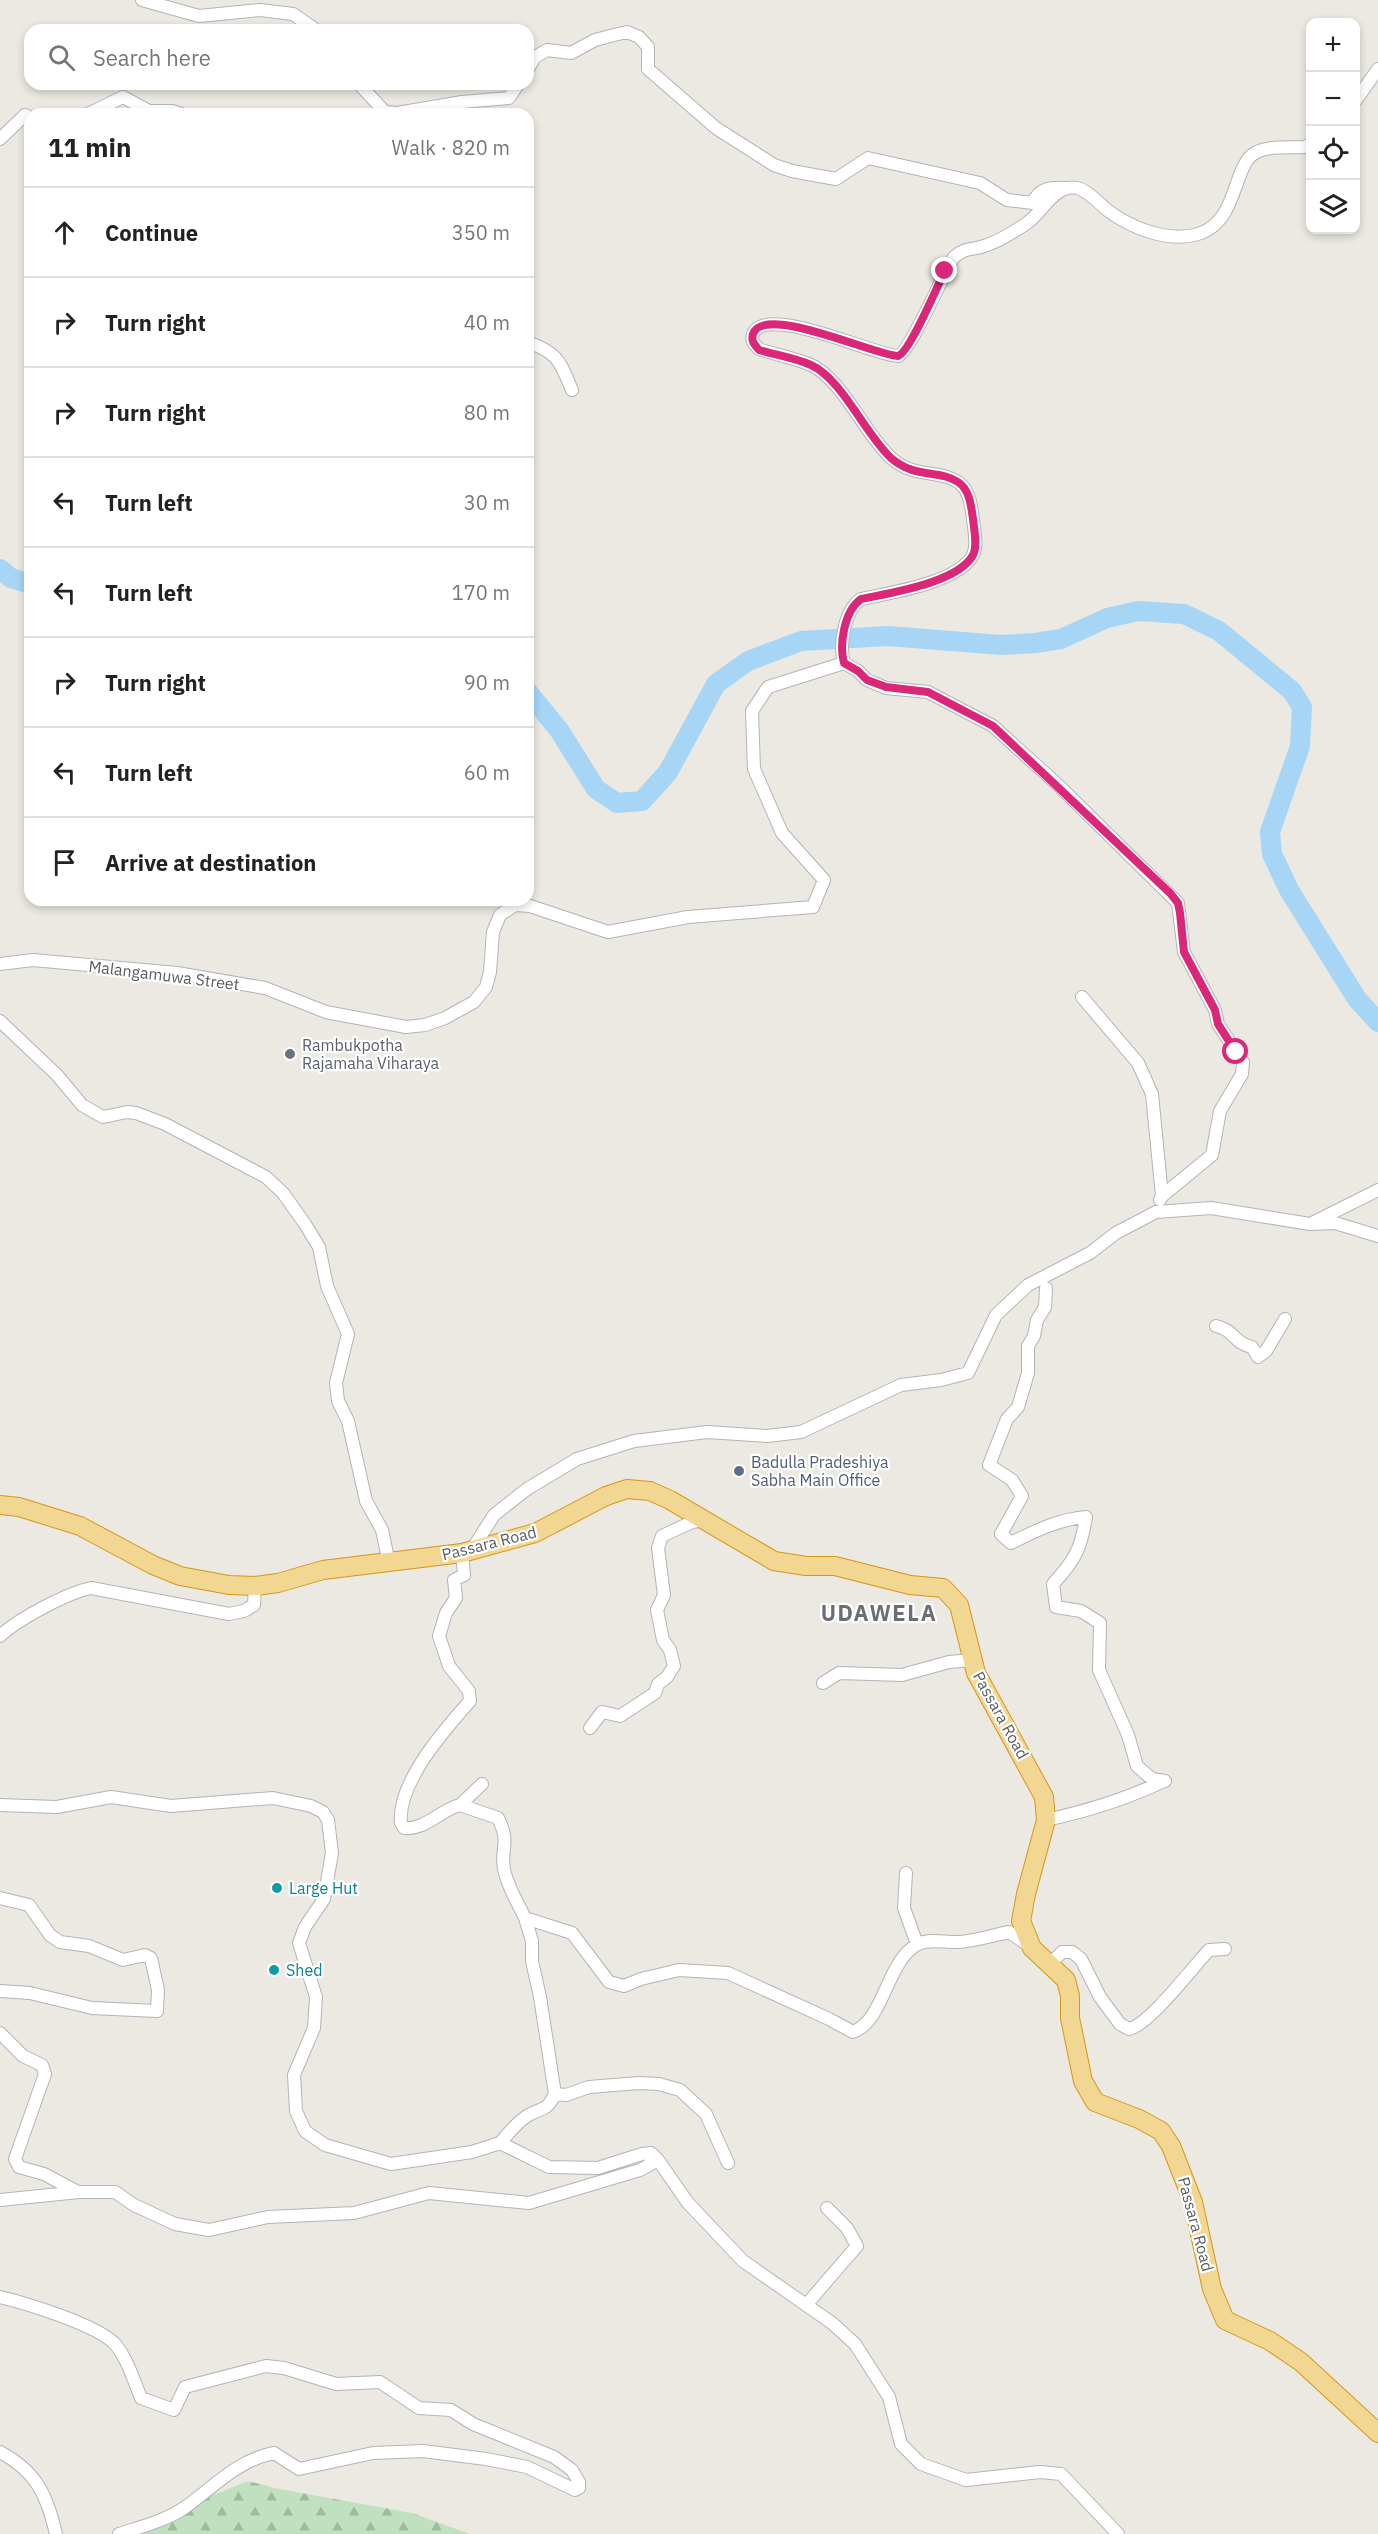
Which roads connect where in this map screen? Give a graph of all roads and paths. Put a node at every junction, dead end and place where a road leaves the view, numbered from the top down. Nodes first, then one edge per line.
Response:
1 (142, 0) edge
2 (307, 24) edge
3 (534, 59) edge
4 (1378, 69) edge
5 (365, 90) edge
6 (515, 90) edge
7 (1360, 94) edge
8 (100, 108) edge
9 (143, 108) edge
10 (381, 108) edge
11 (430, 108) edge
12 (24, 117) edge
13 (0, 140) edge
14 (1306, 146) edge
15 (1067, 188) junction
16 (534, 344) edge
17 (572, 390) dead end
18 (842, 657) junction
19 (510, 906) edge
20 (530, 906) edge
21 (0, 964) edge
22 (1082, 997) dead end
23 (0, 1020) edge
24 (1378, 1190) edge
25 (1162, 1196) junction
26 (1156, 1212) junction
27 (1310, 1224) junction
28 (1378, 1236) edge
29 (1046, 1288) dead end
30 (1285, 1319) dead end
31 (1216, 1326) dead end
32 (0, 1505) edge
33 (704, 1520) junction
34 (467, 1552) junction
35 (389, 1563) junction
36 (255, 1586) junction
37 (0, 1636) edge
38 (972, 1660) junction
39 (823, 1683) dead end
40 (590, 1728) dead end
41 (482, 1784) dead end
42 (0, 1805) edge
43 (460, 1805) junction
44 (1046, 1820) junction
45 (906, 1873) dead end
46 (0, 1898) edge
47 (525, 1918) junction
48 (918, 1944) junction
49 (1032, 1948) junction
50 (1225, 1949) dead end
51 (1050, 1964) junction
52 (0, 1991) edge
53 (0, 2033) edge
54 (555, 2094) junction
55 (500, 2143) junction
56 (658, 2160) junction
57 (728, 2163) dead end
58 (79, 2192) junction
59 (0, 2200) edge
60 (827, 2208) dead end
61 (0, 2297) edge
62 (807, 2305) junction
63 (1378, 2433) edge
64 (0, 2452) edge
65 (56, 2534) edge
66 (119, 2534) edge
67 (1118, 2534) edge

1 - 2 street
3 - 15 street
4 - 7 street
5 - 10 street
6 - 11 street
8 - 9 street
12 - 13 street
14 - 15 street
15 - 18 street
16 - 17 street
18 - 20 street, Malangamuwa Street
18 - 25 street
19 - 21 street, Malangamuwa Street
22 - 25 street
23 - 35 street
24 - 27 street
25 - 26 street
26 - 27 street
26 - 34 street
27 - 28 street
29 - 44 street
30 - 31 street
32 - 36 highway, Passara Road
33 - 34 highway, Passara Road
33 - 38 highway, Passara Road
33 - 40 street
34 - 35 highway, Passara Road
34 - 43 street
35 - 36 highway, Passara Road
36 - 37 street
38 - 39 street
38 - 44 highway, Passara Road
41 - 43 street
42 - 55 street
43 - 47 street
44 - 49 highway, Passara Road
45 - 48 street
46 - 52 street
47 - 48 street
47 - 54 street
48 - 49 street
49 - 51 highway, Passara Road
50 - 51 street
51 - 63 highway, Passara Road
53 - 58 street
54 - 55 street
54 - 57 street
55 - 56 street
56 - 58 street
56 - 62 street
58 - 59 street
60 - 62 street
61 - 66 street
62 - 67 street
64 - 65 street

